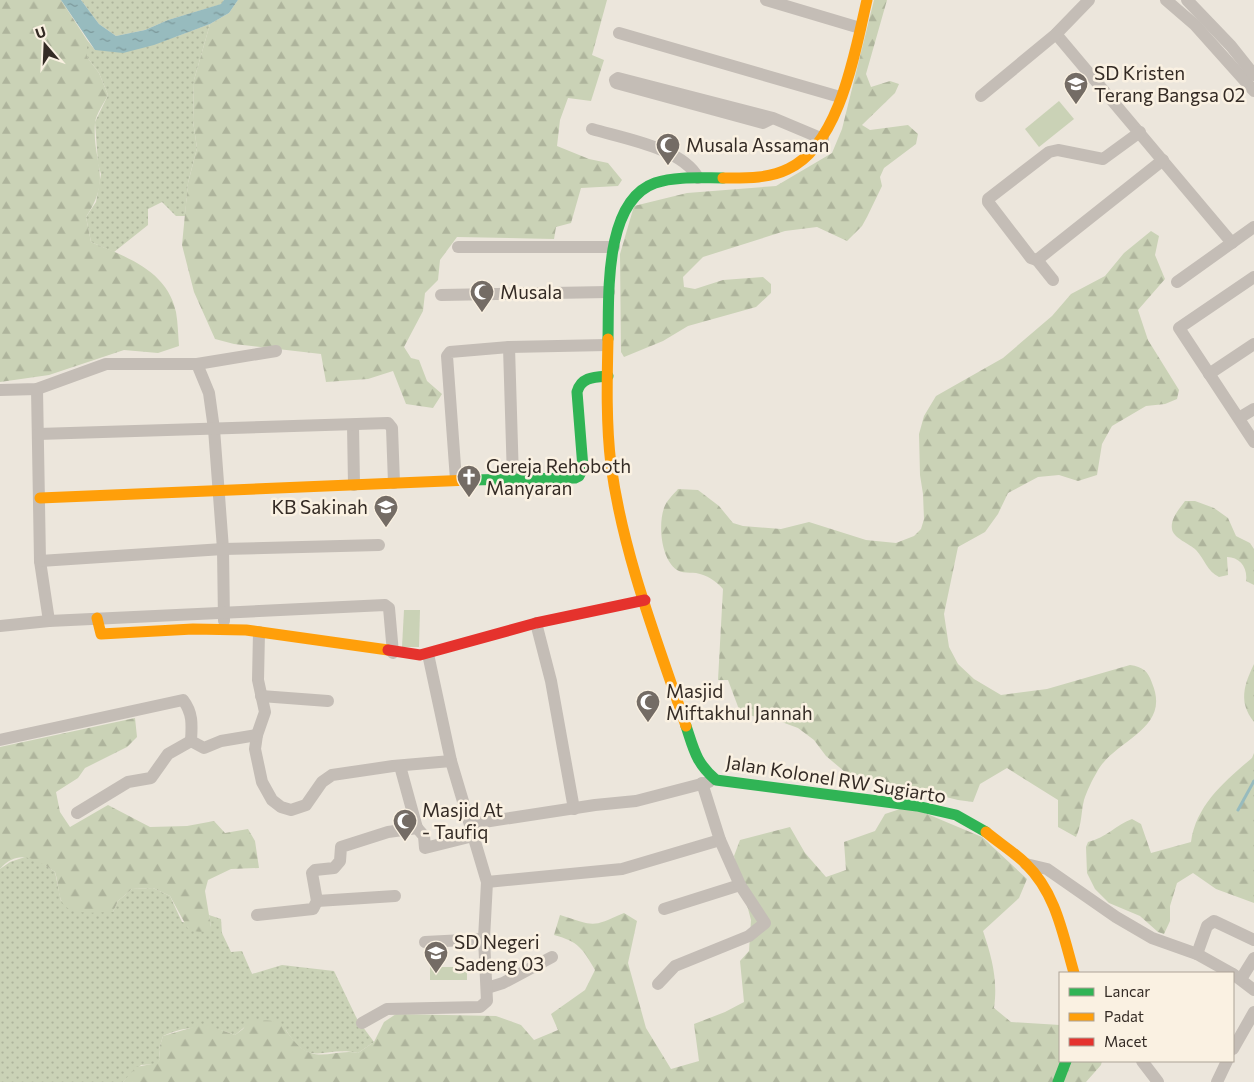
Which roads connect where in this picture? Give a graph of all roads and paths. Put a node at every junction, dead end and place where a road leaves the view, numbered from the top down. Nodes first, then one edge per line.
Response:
1 (766, 0) edge
2 (807, 0) edge
3 (867, 0) edge
4 (1089, 0) edge
5 (1166, 0) edge
6 (1187, 0) edge
7 (812, 13) junction
8 (860, 28) junction
9 (619, 33) dead end
10 (1056, 34) junction
11 (1231, 46) junction
12 (1221, 56) junction
13 (1254, 75) edge
14 (1254, 91) edge
15 (840, 96) junction
16 (981, 96) dead end
17 (773, 118) junction
18 (592, 129) dead end
19 (1140, 132) junction
20 (823, 139) junction
21 (1163, 160) junction
22 (698, 178) junction
23 (1254, 227) edge
24 (1232, 243) junction
25 (458, 247) dead end
26 (614, 247) junction
27 (1037, 260) junction
28 (1254, 277) edge
29 (1052, 280) dead end
30 (1177, 282) dead end
31 (609, 292) junction
32 (441, 295) dead end
33 (1254, 344) edge
34 (608, 345) junction
35 (509, 348) junction
36 (276, 351) dead end
37 (197, 364) junction
38 (1208, 374) junction
39 (608, 376) junction
40 (0, 390) edge
41 (37, 390) junction
42 (1254, 409) edge
43 (1239, 418) junction
44 (352, 425) junction
45 (214, 429) junction
46 (38, 434) junction
47 (1254, 442) edge
48 (513, 479) junction
49 (456, 480) junction
50 (394, 483) junction
51 (354, 485) junction
52 (220, 490) junction
53 (40, 498) junction
54 (379, 545) dead end
55 (223, 549) junction
56 (40, 561) junction
57 (645, 600) junction
58 (224, 612) junction
59 (97, 618) junction
60 (49, 621) junction
61 (536, 623) junction
62 (0, 626) edge
63 (224, 629) junction
64 (259, 632) junction
65 (393, 653) junction
66 (428, 654) junction
67 (261, 696) junction
68 (328, 701) dead end
69 (256, 735) junction
70 (0, 740) edge
71 (191, 741) junction
72 (451, 761) junction
73 (400, 766) junction
74 (716, 780) junction
75 (702, 783) junction
76 (574, 808) junction
77 (77, 814) dead end
78 (417, 828) junction
79 (472, 830) junction
80 (720, 840) junction
81 (1026, 864) junction
82 (487, 882) junction
83 (740, 885) junction
84 (396, 896) dead end
85 (317, 901) junction
86 (664, 909) dead end
87 (257, 915) dead end
88 (484, 939) junction
89 (1254, 940) edge
90 (424, 942) dead end
91 (1197, 954) junction
92 (552, 957) dead end
93 (1254, 958) edge
94 (1075, 970) edge
95 (1230, 972) edge
96 (1235, 975) edge
97 (658, 984) dead end
98 (487, 988) junction
99 (1254, 990) edge
100 (1254, 1012) edge
101 (362, 1023) dead end
102 (1234, 1047) edge
103 (1066, 1062) edge
104 (1227, 1062) edge
105 (1149, 1063) edge
106 (1058, 1082) edge
107 (1158, 1082) edge
108 (1217, 1082) edge

1 - 7 street
2 - 7 street
3 - 8 main road, Jalan Kolonel RW Sugiarto
4 - 10 street
5 - 12 street
6 - 11 street
7 - 8 street
8 - 15 main road, Jalan Kolonel RW Sugiarto
9 - 15 street
10 - 16 street
10 - 19 street
11 - 12 street
11 - 13 street
12 - 14 street
15 - 20 main road, Jalan Kolonel RW Sugiarto
17 - 17 street
17 - 20 street
18 - 22 street
19 - 21 street
19 - 27 street
20 - 22 main road, Jalan Kolonel RW Sugiarto
21 - 24 street
21 - 27 street
22 - 26 main road, Jalan Kolonel RW Sugiarto
23 - 24 street
24 - 30 street
25 - 26 street
26 - 31 main road, Jalan Kolonel RW Sugiarto
27 - 29 street
28 - 38 street
31 - 32 street
31 - 34 main road, Jalan Kolonel RW Sugiarto
33 - 38 street
34 - 35 street
34 - 39 main road, Jalan Kolonel RW Sugiarto
35 - 48 street
35 - 49 street
36 - 37 street
37 - 41 street
37 - 45 street
38 - 43 street
39 - 48 main road
39 - 57 main road, Jalan Kolonel RW Sugiarto
40 - 41 street
41 - 46 street
42 - 43 street
43 - 47 street
44 - 45 street
44 - 50 street
44 - 51 street
45 - 46 street
45 - 52 street
46 - 53 street
48 - 49 main road
49 - 50 main road
50 - 51 main road
51 - 52 main road
52 - 53 main road
52 - 55 street
53 - 56 street
54 - 55 street
55 - 56 street
55 - 58 street
56 - 60 street
57 - 61 main road
57 - 74 main road, Jalan Kolonel RW Sugiarto
58 - 59 street
58 - 63 street
58 - 65 street
59 - 60 street
59 - 63 main road
60 - 62 street
61 - 66 main road
61 - 76 street
63 - 64 main road
64 - 65 main road
64 - 67 street
65 - 66 main road
66 - 72 street
67 - 68 street
67 - 69 street
69 - 71 street
69 - 73 street
70 - 71 street
71 - 77 street
72 - 73 street
72 - 79 street
73 - 78 street
74 - 75 street
74 - 81 main road, Jalan Kolonel RW Sugiarto
75 - 76 street
75 - 80 street
76 - 79 street
78 - 79 street
78 - 85 street
79 - 82 street
80 - 82 street
80 - 83 street
81 - 91 street
81 - 94 main road, Jalan Kolonel RW Sugiarto
82 - 88 street
83 - 86 street
83 - 97 street
84 - 85 street
85 - 87 street
88 - 90 street
88 - 98 street
89 - 91 street
91 - 95 street
92 - 98 street
93 - 96 street
96 - 99 street
98 - 101 street
100 - 102 street
103 - 106 main road
104 - 108 street
105 - 107 street

